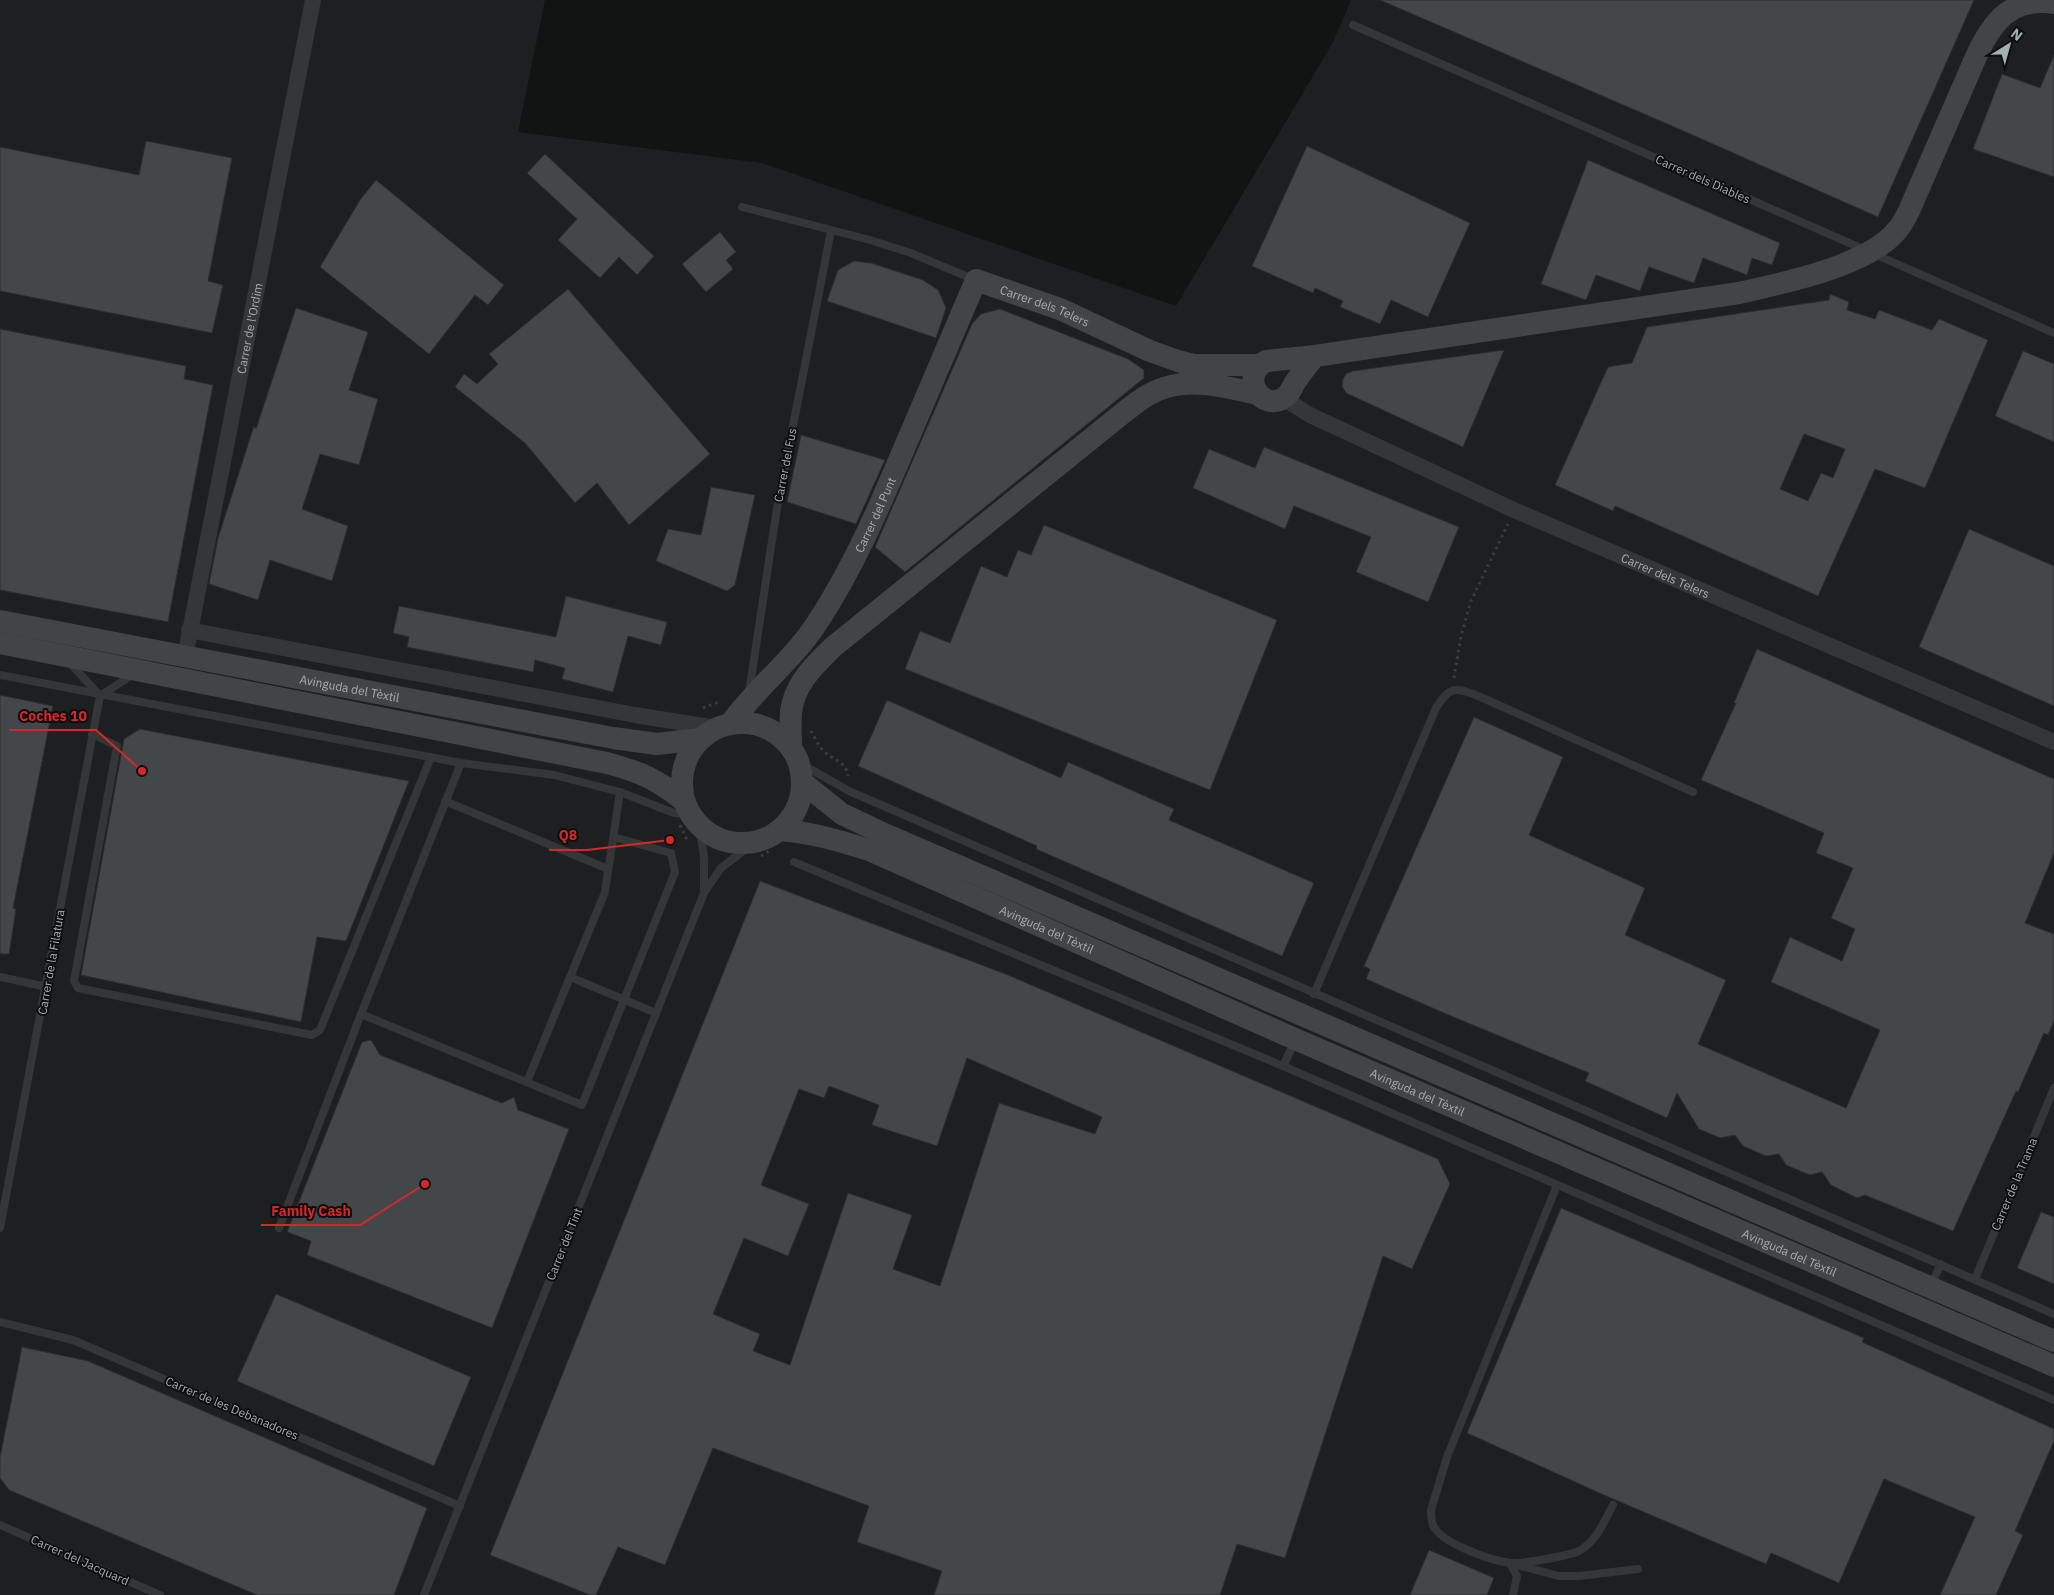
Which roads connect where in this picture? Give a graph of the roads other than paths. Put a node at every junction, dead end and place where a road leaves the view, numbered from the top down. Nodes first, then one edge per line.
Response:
1 (313, 0) edge
2 (2048, 2) edge
3 (1353, 25) dead end
4 (742, 207) dead end
5 (831, 231) junction
6 (1870, 253) junction
7 (976, 280) junction
8 (2054, 333) edge
9 (1150, 351) junction
10 (1315, 356) junction
11 (1270, 363) junction
12 (1288, 391) junction
13 (1152, 393) junction
14 (1258, 394) junction
15 (0, 621) edge
16 (189, 630) junction
17 (0, 643) edge
18 (61, 655) junction
19 (185, 656) junction
20 (138, 671) junction
21 (0, 675) edge
22 (100, 696) junction
23 (747, 700) junction
24 (715, 730) junction
25 (92, 734) junction
26 (2054, 742) edge
27 (431, 757) junction
28 (460, 763) junction
29 (797, 764) junction
30 (620, 792) junction
31 (1692, 792) dead end
32 (445, 801) junction
33 (691, 813) junction
34 (780, 830) junction
35 (613, 837) junction
36 (756, 841) junction
37 (794, 862) dead end
38 (608, 869) junction
39 (704, 893) junction
40 (0, 977) edge
41 (570, 977) junction
42 (47, 987) junction
43 (1314, 994) junction
44 (623, 999) junction
45 (656, 1013) junction
46 (361, 1014) junction
47 (1295, 1039) junction
48 (1283, 1066) junction
49 (527, 1082) junction
50 (2054, 1088) edge
51 (1557, 1185) junction
52 (0, 1228) edge
53 (280, 1228) dead end
54 (1941, 1264) junction
55 (1975, 1279) junction
56 (1930, 1287) junction
57 (2054, 1314) edge
58 (0, 1322) edge
59 (2054, 1341) edge
60 (2054, 1366) edge
61 (2054, 1400) edge
62 (1612, 1505) dead end
63 (460, 1506) junction
64 (0, 1524) edge
65 (1510, 1563) junction
66 (1638, 1569) dead end
67 (160, 1595) edge
68 (424, 1595) edge
69 (1513, 1595) edge

1 - 16 street, Carrer de l'Ordim
2 - 6 street
3 - 6 lane, Carrer dels Diables
4 - 5 lane, Carrer dels Telers
5 - 7 lane, Carrer dels Telers
5 - 23 lane, Carrer del Fus
6 - 8 lane, Carrer dels Diables
6 - 10 street, Carrer dels Telers
7 - 9 street, Carrer dels Telers
7 - 23 street, Carrer del Punt
9 - 11 street, Carrer dels Telers
9 - 13 street
10 - 11 street, Carrer dels Telers
10 - 12 street
11 - 12 street
11 - 14 street
12 - 14 street
12 - 26 street, Carrer dels Telers
13 - 14 street
13 - 29 street
15 - 19 street, Avinguda del Tèxtil
16 - 19 street, Carrer de l'Ordim
16 - 24 street
17 - 18 street, Avinguda del Tèxtil
18 - 20 street, Avinguda del Tèxtil
18 - 22 lane
19 - 24 street, Avinguda del Tèxtil
20 - 22 lane
20 - 33 street, Avinguda del Tèxtil
21 - 22 lane
22 - 25 lane, Carrer de la Filatura
22 - 27 lane
23 - 24 street, Carrer del Punt
24 - 29 street
24 - 33 street
25 - 27 lane
25 - 42 lane, Carrer de la Filatura
27 - 28 lane
28 - 30 lane
28 - 32 lane
29 - 34 street
29 - 43 lane
29 - 56 street, Avinguda del Tèxtil
30 - 33 lane
30 - 35 lane
31 - 43 lane
32 - 38 lane
32 - 46 lane
33 - 36 street
33 - 39 lane
34 - 36 street
34 - 47 street, Avinguda del Tèxtil
35 - 38 lane
35 - 44 lane
36 - 39 lane
37 - 48 lane
38 - 41 lane
39 - 45 lane, Carrer del Tint
40 - 42 lane
41 - 44 lane
41 - 49 lane
42 - 52 lane, Carrer de la Filatura
43 - 54 lane
44 - 45 lane
44 - 49 lane
45 - 63 lane, Carrer del Tint
46 - 49 lane
46 - 53 lane
47 - 48 lane
47 - 60 street, Avinguda del Tèxtil
48 - 51 lane
50 - 55 lane, Carrer de la Trama
51 - 61 lane
51 - 65 lane
54 - 55 lane
54 - 56 lane
55 - 57 lane
56 - 59 street, Avinguda del Tèxtil
58 - 63 lane, Carrer de les Debanadores
62 - 65 lane
63 - 68 lane, Carrer del Tint
64 - 67 lane, Carrer del Jacquard
65 - 66 lane
65 - 69 lane

